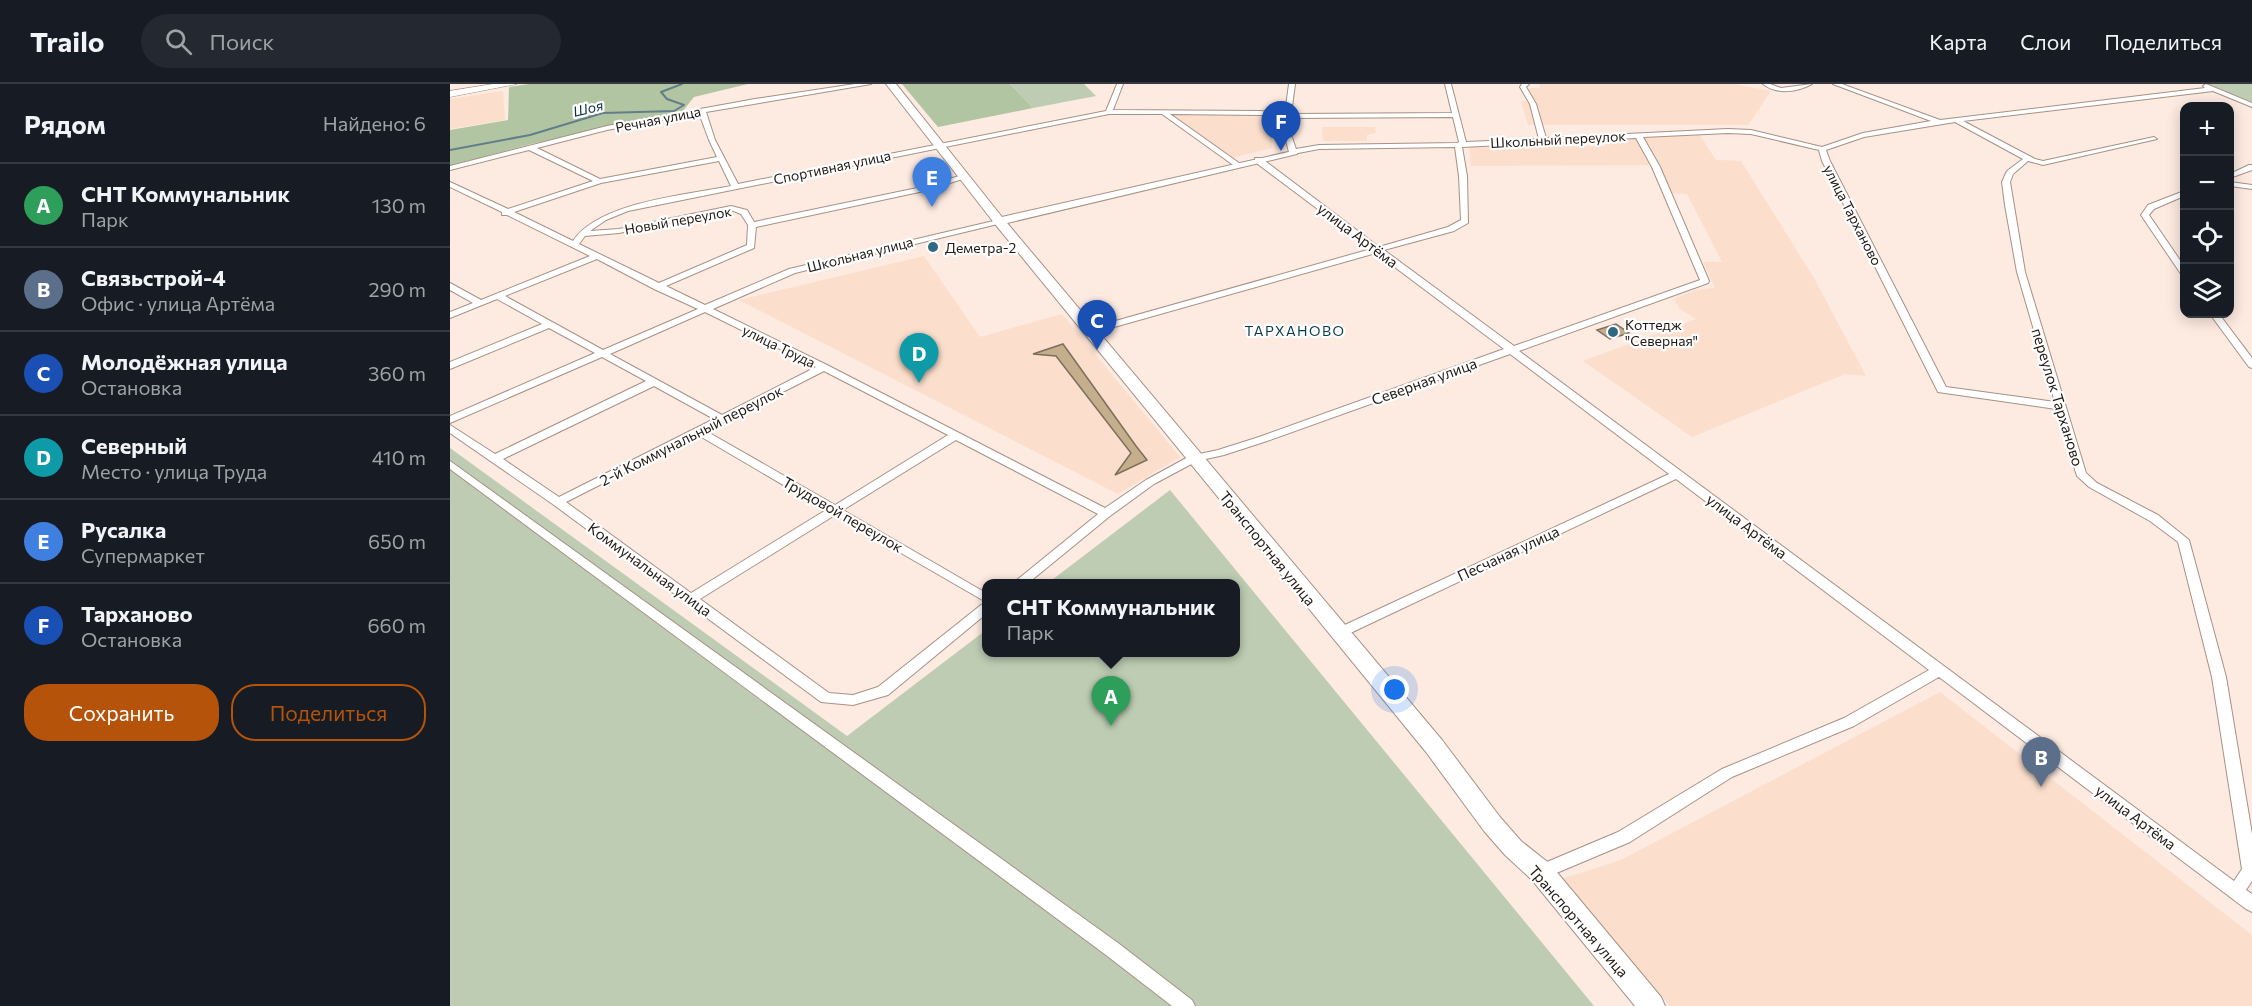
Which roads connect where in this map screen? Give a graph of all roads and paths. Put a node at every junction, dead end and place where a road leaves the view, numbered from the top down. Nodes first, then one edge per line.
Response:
1 (512, 84) edge
2 (868, 84) edge
3 (891, 84) edge
4 (1120, 84) edge
5 (1292, 84) edge
6 (1448, 84) edge
7 (1526, 84) edge
8 (1766, 84) edge
9 (1809, 84) edge
10 (1836, 84) edge
11 (2202, 84) edge
12 (2213, 89) junction
13 (450, 94) edge
14 (2252, 105) edge
15 (702, 111) junction
16 (1109, 112) junction
17 (1163, 113) junction
18 (1456, 115) junction
19 (1288, 116) junction
20 (1956, 120) junction
21 (1938, 122) junction
22 (1638, 135) junction
23 (2154, 139) dead end
24 (1543, 141) junction
25 (939, 145) junction
26 (1458, 146) junction
27 (529, 147) junction
28 (1822, 149) junction
29 (1293, 152) junction
30 (721, 158) junction
31 (2028, 158) junction
32 (1258, 160) junction
33 (1236, 165) junction
34 (2252, 167) edge
35 (450, 168) edge
36 (2234, 174) edge
37 (963, 176) junction
38 (599, 181) junction
39 (450, 184) edge
40 (2234, 185) edge
41 (736, 187) junction
42 (2252, 187) edge
43 (2180, 195) edge
44 (505, 213) junction
45 (999, 221) junction
46 (752, 225) junction
47 (580, 234) junction
48 (574, 246) junction
49 (1377, 249) junction
50 (595, 257) junction
51 (2180, 266) edge
52 (450, 286) edge
53 (657, 287) junction
54 (498, 296) junction
55 (480, 303) junction
56 (703, 309) junction
57 (450, 315) edge
58 (2218, 318) edge
59 (549, 324) junction
60 (1090, 331) junction
61 (1512, 350) junction
62 (600, 353) junction
63 (2252, 365) edge
64 (450, 366) edge
65 (824, 367) junction
66 (653, 382) junction
67 (2059, 406) junction
68 (722, 419) junction
69 (450, 420) edge
70 (450, 428) edge
71 (699, 430) junction
72 (956, 435) junction
73 (1194, 458) junction
74 (495, 459) junction
75 (450, 464) edge
76 (1677, 474) junction
77 (558, 502) junction
78 (836, 510) junction
79 (1106, 513) junction
80 (1024, 579) edge
81 (982, 595) edge
82 (691, 599) junction
83 (982, 612) edge
84 (1339, 633) junction
85 (1940, 670) junction
86 (1541, 872) junction
87 (2236, 891) junction
88 (2252, 904) edge
89 (1186, 1006) edge
90 (1652, 1006) edge

1 - 13 main road
2 - 15 street, Речная улица
3 - 25 street, Транспортная улица
4 - 16 street
5 - 19 street
6 - 18 street
7 - 24 street
8 - 9 street
10 - 21 street
11 - 12 street
12 - 14 street
12 - 20 street, улица Тарханово
15 - 27 street, Речная улица
15 - 30 street
16 - 17 street, Спортивная улица
16 - 25 street, Спортивная улица
17 - 19 street, Спортивная улица
17 - 33 street
18 - 19 street, Спортивная улица
18 - 26 street
19 - 29 street
20 - 21 street, улица Тарханово
20 - 31 street
21 - 28 street, улица Тарханово
22 - 24 street, Школьный переулок
22 - 28 street, Школьный переулок
22 - 61 street, Северная улица
23 - 31 street
24 - 26 street, Школьный переулок
25 - 37 street, Транспортная улица
25 - 41 street, Спортивная улица
26 - 29 street, Школьный переулок
26 - 49 street
27 - 35 street, Речная улица
27 - 38 street
28 - 67 street, улица Тарханово
29 - 32 street, Школьная улица
30 - 38 street
30 - 41 street
31 - 67 street, переулок Тарханово
32 - 33 street, Школьная улица
32 - 49 street, улица Артёма
33 - 45 street, Школьная улица
34 - 36 street
37 - 45 street, Транспортная улица
37 - 46 street
38 - 44 street
39 - 44 street, улица Труда
40 - 42 street
41 - 47 street, Спортивная улица
43 - 51 street
44 - 48 street, улица Труда
45 - 56 street, Школьная улица
45 - 60 street, Транспортная улица
46 - 47 street, Новый переулок
46 - 53 street, Новый переулок
47 - 48 street, Спортивная улица
48 - 50 street, улица Труда
49 - 60 street
49 - 61 street, улица Артёма
50 - 53 street, улица Труда
50 - 54 street
52 - 55 street
53 - 56 street, улица Труда
54 - 55 street
54 - 59 street
55 - 57 street
56 - 62 street, Школьная улица
56 - 65 street, улица Труда
58 - 63 street
59 - 62 street
59 - 64 street
60 - 73 street, Транспортная улица
61 - 73 street, Северная улица
61 - 76 street, улица Артёма
62 - 66 street
62 - 69 street, Школьная улица
65 - 68 street, 2-й Коммунальный переулок
65 - 72 street, улица Труда
66 - 68 street
66 - 74 street
67 - 87 street, переулок Тарханово
68 - 71 street, 2-й Коммунальный переулок
70 - 74 street, Коммунальная улица
71 - 77 street, 2-й Коммунальный переулок
71 - 78 street, Трудовой переулок
72 - 78 street
72 - 79 street, улица Труда
73 - 79 street, Северная улица
73 - 84 street, Транспортная улица
74 - 77 street, Коммунальная улица
75 - 89 street
76 - 84 street, Песчаная улица
76 - 85 street, улица Артёма
77 - 82 street, Коммунальная улица
78 - 81 street, Трудовой переулок
78 - 82 street
79 - 80 street, Северная улица
82 - 83 street, Коммунальная улица
84 - 86 street, Транспортная улица
85 - 86 street
85 - 87 street, улица Артёма
86 - 90 street, Транспортная улица
87 - 88 street, улица Артёма

